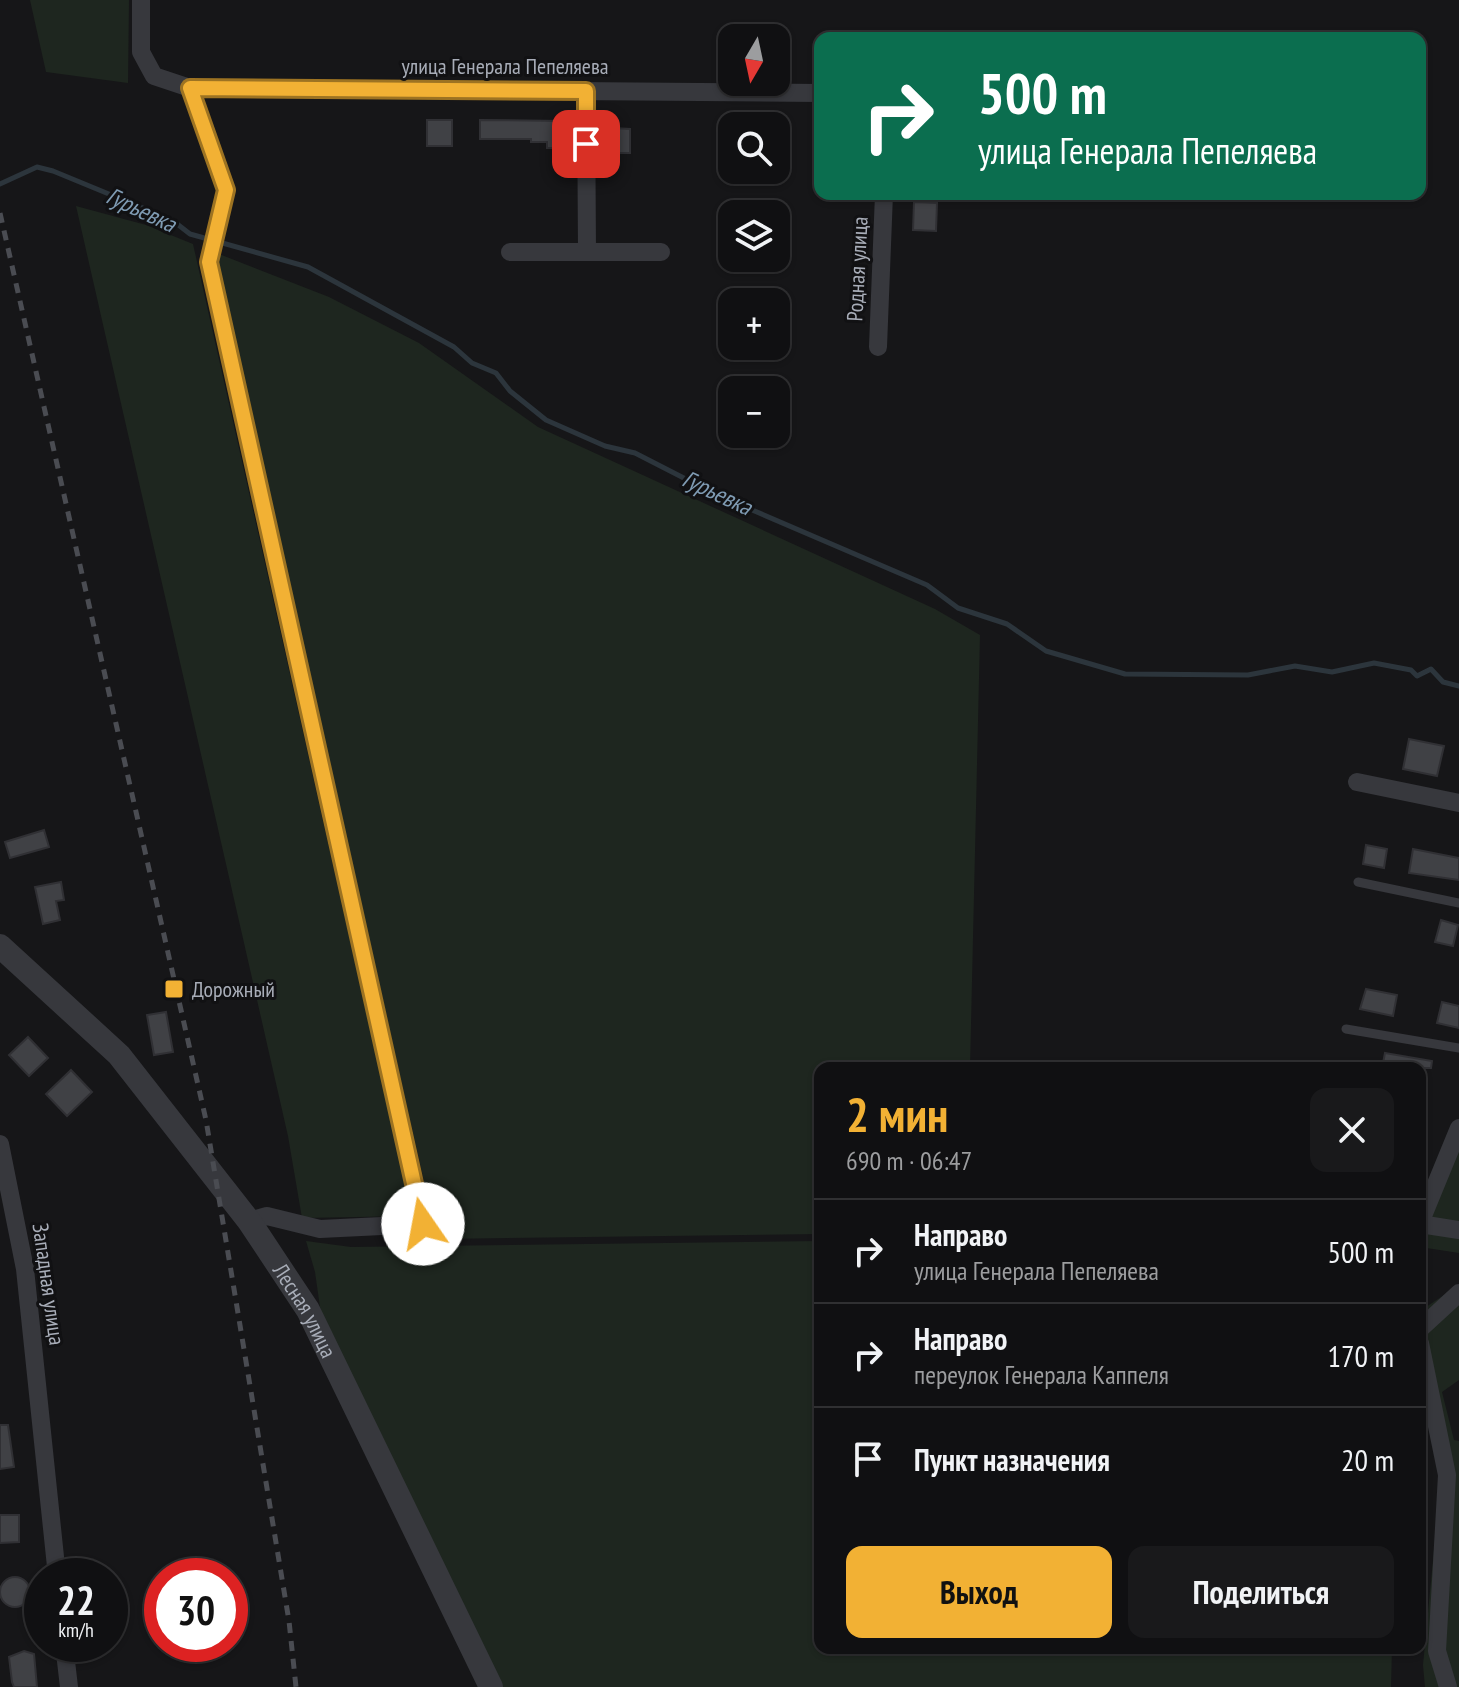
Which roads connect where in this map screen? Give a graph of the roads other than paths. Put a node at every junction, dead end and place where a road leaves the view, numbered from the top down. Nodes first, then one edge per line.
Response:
1 (141, 0) edge
2 (190, 88) junction
3 (586, 91) junction
4 (814, 93) edge
5 (884, 200) edge
6 (510, 252) dead end
7 (587, 252) junction
8 (661, 252) dead end
9 (878, 347) dead end
10 (1357, 782) dead end
11 (1459, 803) edge
12 (1358, 882) dead end
13 (1459, 903) edge
14 (0, 946) edge
15 (1346, 1029) dead end
16 (1459, 1048) edge
17 (1459, 1128) edge
18 (0, 1144) edge
19 (1426, 1209) edge
20 (249, 1221) junction
21 (1426, 1225) edge
22 (1459, 1230) edge
23 (1459, 1293) edge
24 (1426, 1323) edge
25 (1426, 1367) edge
26 (1453, 1474) edge
27 (55, 1558) edge
28 (66, 1662) edge
29 (69, 1687) edge
30 (491, 1687) edge
31 (1448, 1687) edge

1 - 2 street
2 - 3 street, улица Генерала Пепеляева
2 - 20 street
3 - 4 street, улица Генерала Пепеляева
3 - 7 street
5 - 9 street, Родная улица
6 - 7 street
7 - 8 street
10 - 11 street
12 - 13 lane
14 - 20 street, Лесная улица
15 - 16 lane
17 - 19 street
18 - 27 street, Западная улица
20 - 30 street, Лесная улица
21 - 22 street
23 - 24 street
25 - 26 street
26 - 31 street
28 - 29 street

